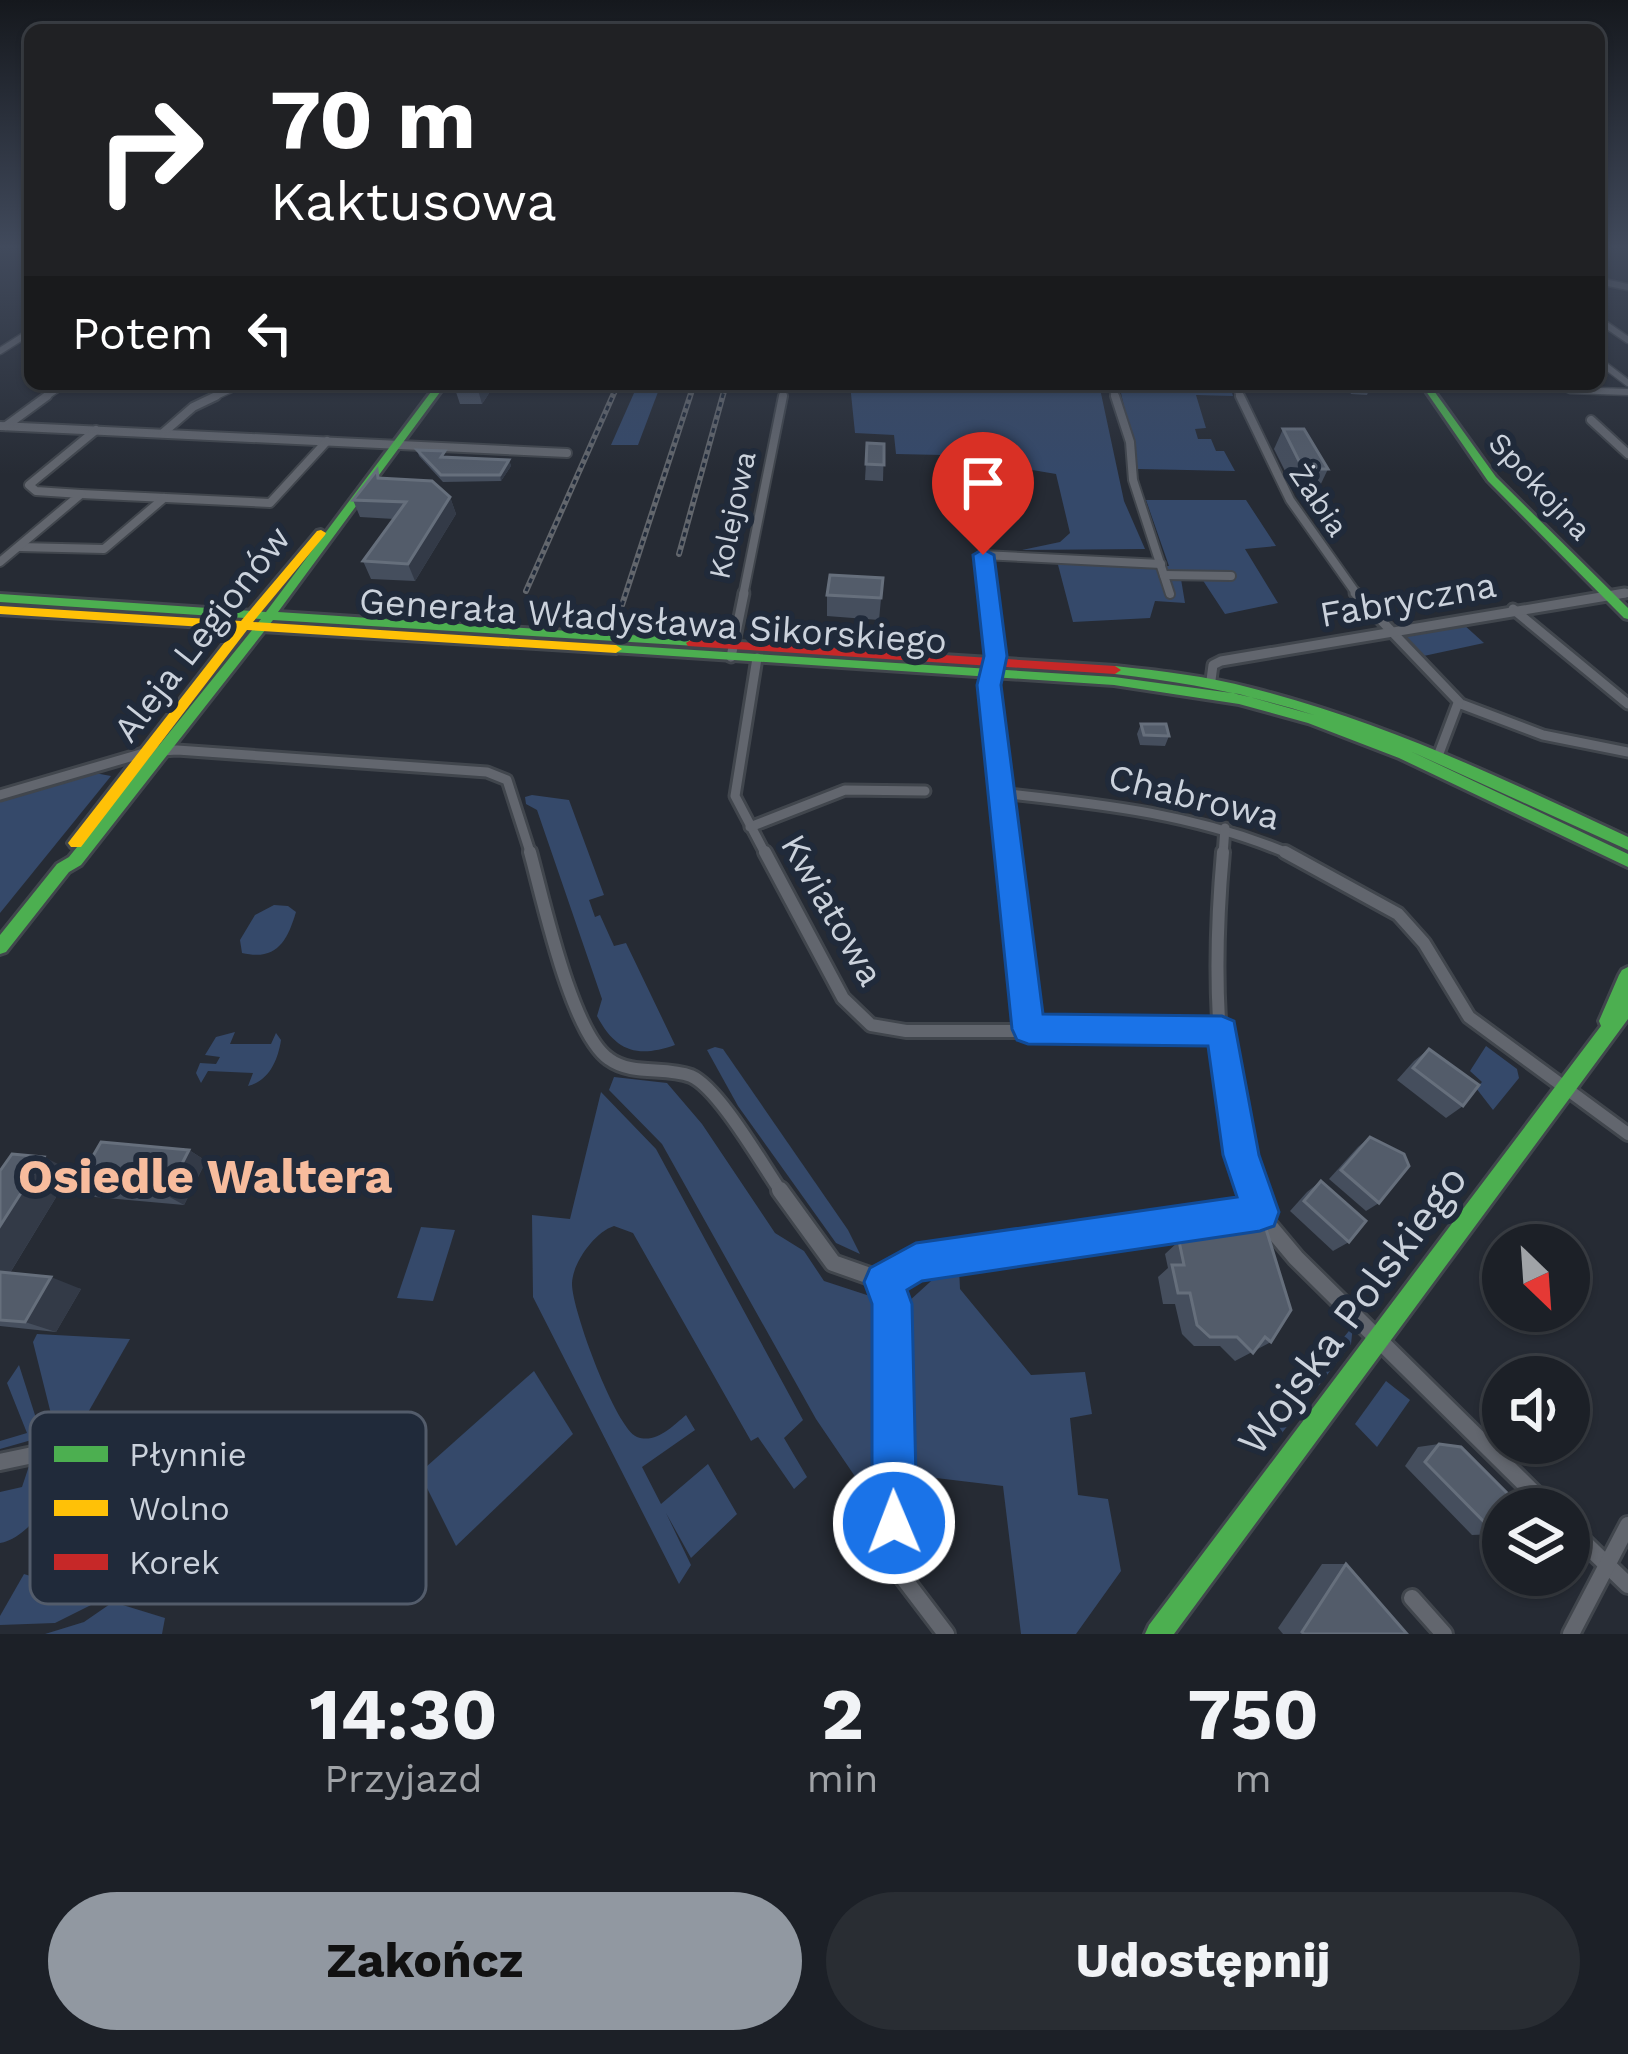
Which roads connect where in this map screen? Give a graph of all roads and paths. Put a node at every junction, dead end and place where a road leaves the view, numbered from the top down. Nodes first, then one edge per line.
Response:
1 (1605, 367) edge
2 (1628, 388) edge
3 (55, 390) edge
4 (229, 390) edge
5 (438, 390) edge
6 (784, 390) edge
7 (1113, 390) edge
8 (1237, 390) edge
9 (1430, 390) edge
10 (1591, 420) dead end
11 (3, 426) edge
12 (96, 430) junction
13 (163, 433) junction
14 (326, 441) junction
15 (397, 444) junction
16 (567, 453) dead end
17 (1628, 454) edge
18 (81, 494) junction
19 (164, 498) junction
20 (18, 547) junction
21 (0, 562) edge
22 (1162, 570) junction
23 (1231, 576) dead end
24 (1628, 592) edge
25 (1170, 594) dead end
26 (1608, 596) junction
27 (0, 598) edge
28 (1513, 609) junction
29 (0, 610) edge
30 (1628, 615) edge
31 (257, 619) junction
32 (1384, 630) junction
33 (732, 650) junction
34 (757, 658) junction
35 (992, 667) junction
36 (1211, 680) junction
37 (1458, 704) junction
38 (1628, 704) edge
39 (154, 752) junction
40 (1628, 752) edge
41 (1438, 757) junction
42 (925, 791) dead end
43 (1000, 793) junction
44 (0, 795) edge
45 (751, 827) junction
46 (1225, 828) junction
47 (1628, 844) edge
48 (1628, 861) edge
49 (0, 947) edge
50 (1628, 975) edge
51 (1628, 1005) edge
52 (1028, 1029) junction
53 (1222, 1031) junction
54 (1605, 1031) junction
55 (1564, 1091) junction
56 (1628, 1134) edge
57 (1260, 1212) junction
58 (884, 1282) junction
59 (1377, 1341) junction
60 (30, 1456) edge
61 (0, 1462) edge
62 (1528, 1488) edge
63 (1628, 1525) edge
64 (1590, 1548) edge
65 (1607, 1564) junction
66 (1628, 1585) edge
67 (1412, 1598) dead end
68 (946, 1634) edge
69 (1158, 1634) edge
70 (1444, 1634) edge
71 (1571, 1634) edge

1 - 2 street
3 - 11 street
4 - 13 street
5 - 15 main road, Aleja Legionów
6 - 33 street, Kolejowa
7 - 22 street
8 - 32 street, Żabia
9 - 26 main road, Spokojna
10 - 17 street
11 - 12 street
12 - 13 street
12 - 18 street
13 - 14 street
14 - 15 street
14 - 19 street
15 - 16 street
15 - 31 main road, Aleja Legionów
18 - 19 street
18 - 20 street
19 - 20 street
20 - 21 street
22 - 23 street
22 - 25 street
22 - 35 street
24 - 26 street, Fabryczna
26 - 28 street, Fabryczna
26 - 30 main road, Spokojna
27 - 31 main road, Generała Władysława Sikorskiego
28 - 32 street, Fabryczna
28 - 38 street
29 - 31 main road, Generała Władysława Sikorskiego
31 - 33 main road, Generała Władysława Sikorskiego
31 - 39 main road, Aleja Legionów
32 - 36 street, Fabryczna
32 - 37 street, Żabia
33 - 34 main road, Generała Władysława Sikorskiego
33 - 35 main road, Generała Władysława Sikorskiego
34 - 35 main road, Generała Władysława Sikorskiego
34 - 45 street, Kwiatowa
35 - 36 main road, Generała Władysława Sikorskiego
35 - 43 street
35 - 48 main road, Generała Władysława Sikorskiego
36 - 41 main road, Generała Władysława Sikorskiego
37 - 40 street
37 - 41 street
39 - 44 street
39 - 49 main road, Aleja Legionów
39 - 58 street
41 - 47 main road, Generała Władysława Sikorskiego
42 - 45 street, Kwiatowa
43 - 46 street, Chabrowa
43 - 52 street
45 - 52 street, Kwiatowa
46 - 53 street
46 - 55 street, Chabrowa
50 - 54 main road, Wojska Polskiego
51 - 54 main road, Wojska Polskiego
52 - 53 street, Kwiatowa
53 - 57 street
54 - 55 main road, Wojska Polskiego
55 - 56 street, Chabrowa
55 - 59 main road, Wojska Polskiego
57 - 58 street
57 - 59 street
58 - 68 street
59 - 62 street
59 - 69 main road, Wojska Polskiego
60 - 61 street
63 - 65 street
64 - 65 street
65 - 66 street
65 - 71 street
67 - 70 street

